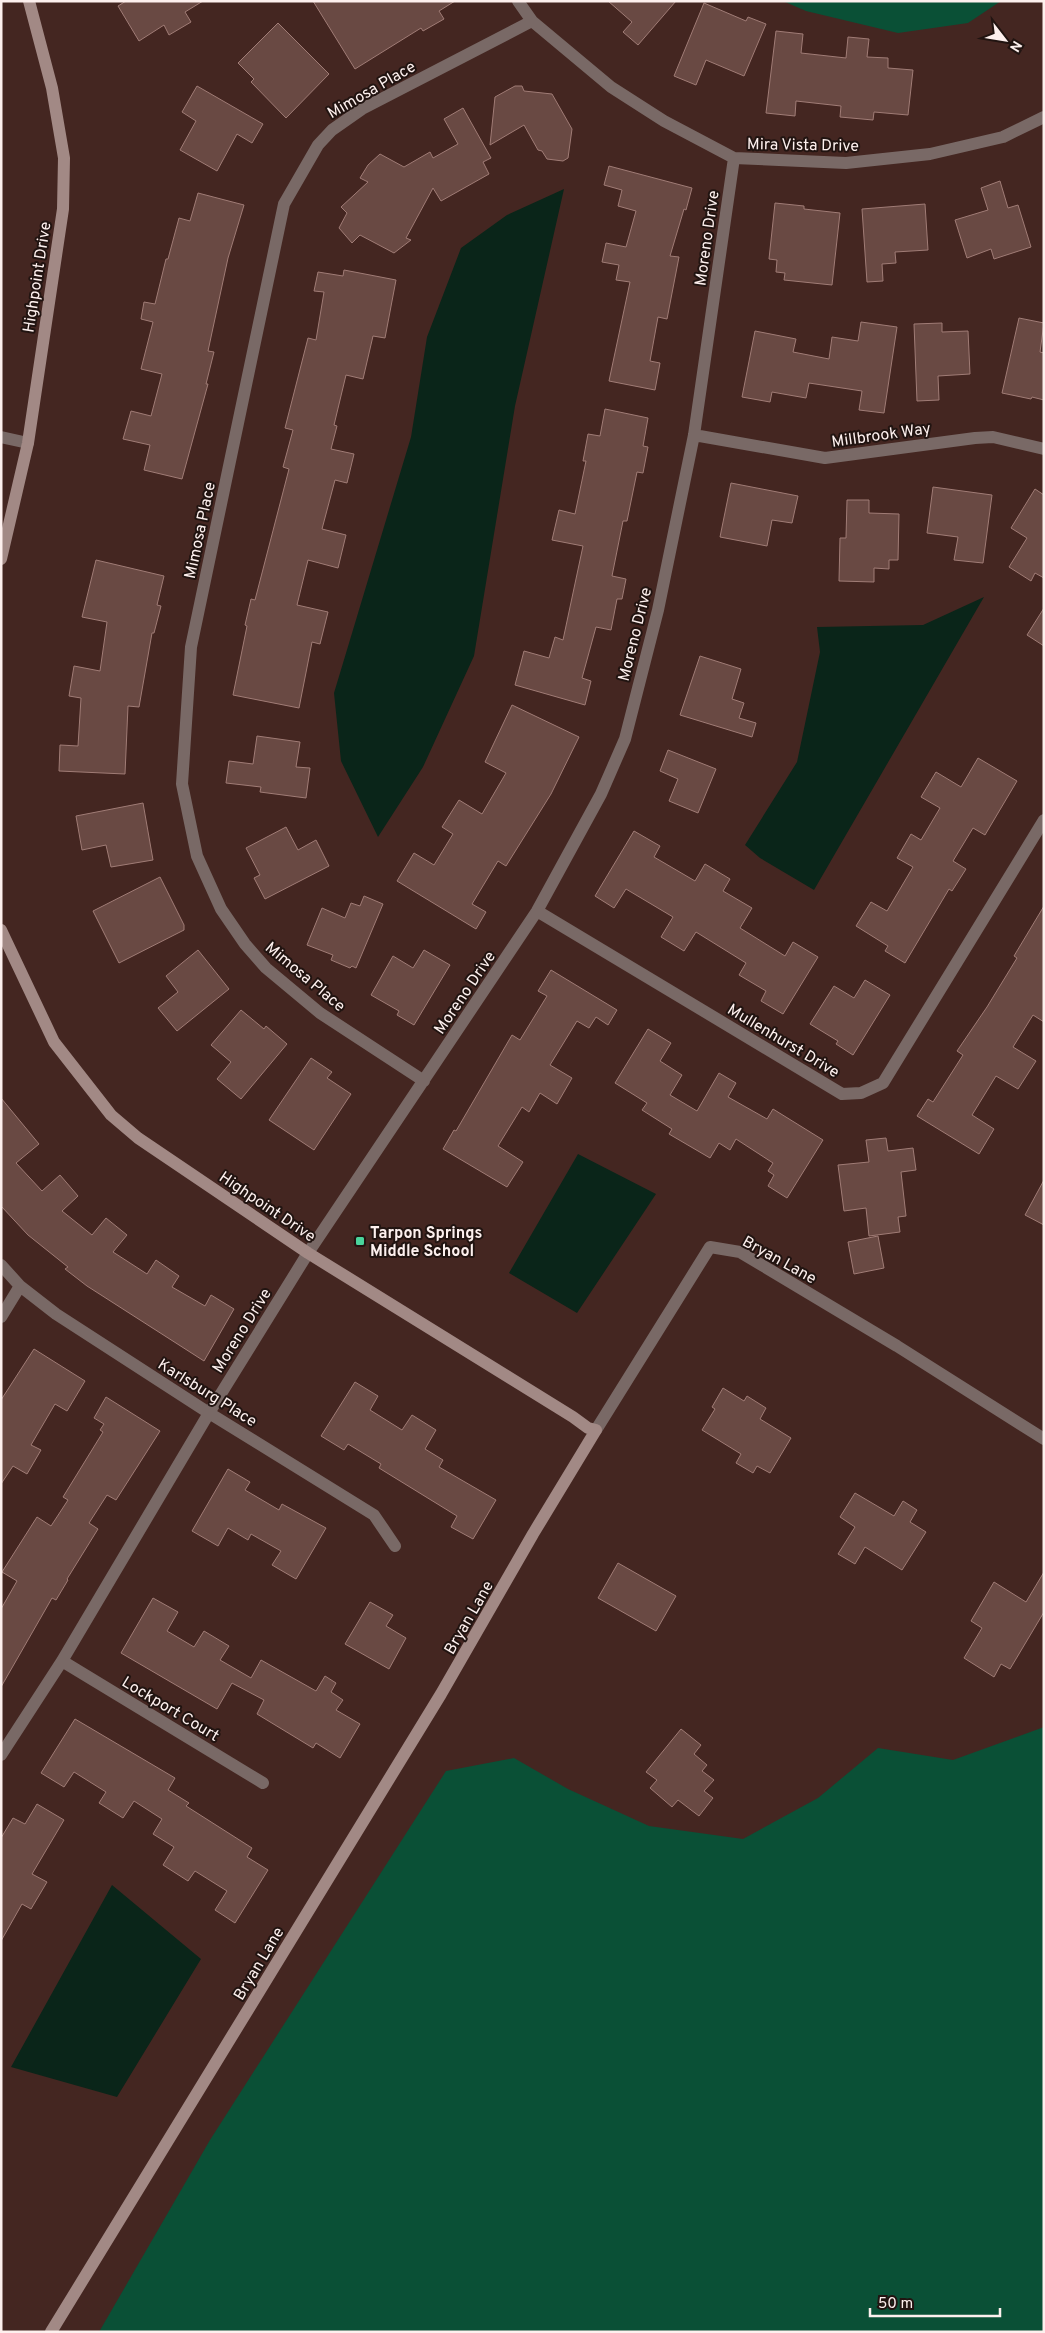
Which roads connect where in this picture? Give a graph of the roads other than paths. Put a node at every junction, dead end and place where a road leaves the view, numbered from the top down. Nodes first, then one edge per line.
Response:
1 (29, 1) edge
2 (518, 1) edge
3 (532, 21) junction
4 (1044, 118) edge
5 (734, 158) junction
6 (694, 435) junction
7 (1, 437) edge
8 (28, 443) junction
9 (1044, 449) edge
10 (1, 559) edge
11 (1044, 820) edge
12 (537, 911) junction
13 (1, 930) edge
14 (424, 1081) junction
15 (308, 1253) junction
16 (1, 1265) edge
17 (20, 1286) junction
18 (1, 1317) edge
19 (209, 1413) junction
20 (596, 1430) junction
21 (1044, 1439) edge
22 (395, 1546) dead end
23 (62, 1661) junction
24 (1, 1755) edge
25 (263, 1783) dead end
26 (51, 2332) edge

1 - 8 street, Highpoint Drive
2 - 3 street, Mira Vista Drive
3 - 5 street, Mira Vista Drive
3 - 14 street, Mimosa Place
4 - 5 street, Mira Vista Drive
5 - 6 street, Moreno Drive
6 - 9 street, Millbrook Way
6 - 12 street, Moreno Drive
7 - 8 street
8 - 10 street, Highpoint Drive
11 - 12 street, Mullenhurst Drive
12 - 14 street, Moreno Drive
13 - 15 street, Highpoint Drive
14 - 15 street, Moreno Drive
15 - 19 street, Moreno Drive
15 - 20 street, Highpoint Drive
16 - 17 street, Karlsburg Place
17 - 18 street
17 - 19 street, Karlsburg Place
19 - 22 street, Karlsburg Place
19 - 23 street, Moreno Drive
20 - 21 street, Bryan Lane
20 - 26 street, Bryan Lane
23 - 24 street, Moreno Drive
23 - 25 street, Lockport Court

